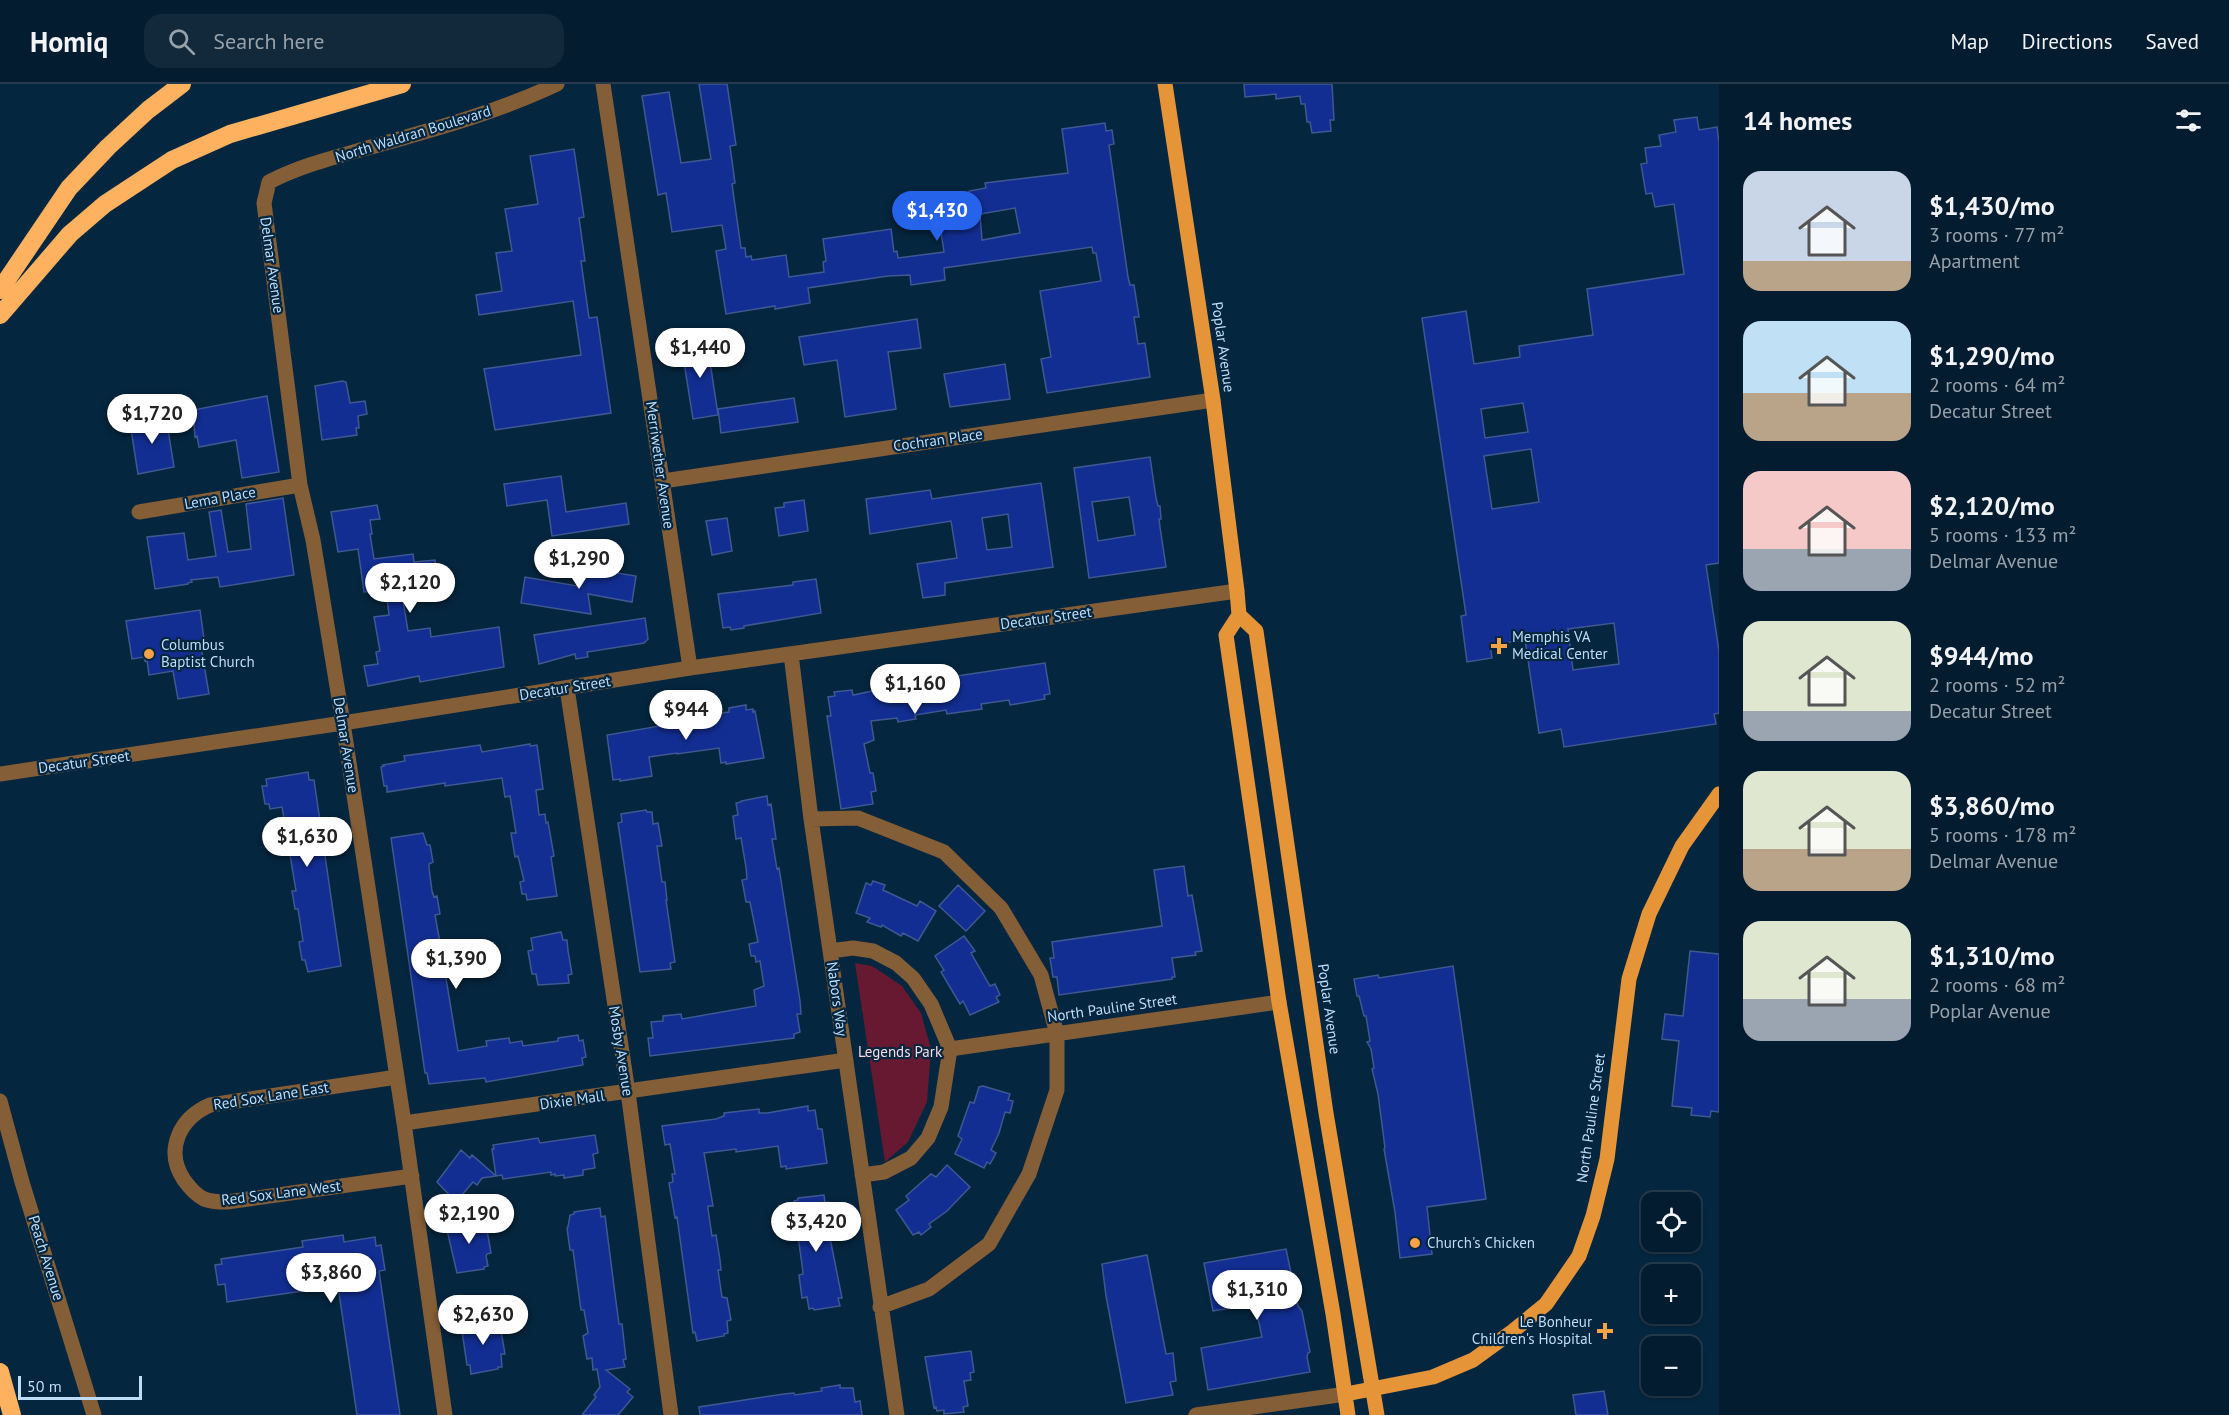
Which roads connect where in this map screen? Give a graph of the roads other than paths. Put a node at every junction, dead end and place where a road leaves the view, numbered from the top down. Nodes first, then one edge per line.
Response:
1 (182, 84) edge
2 (402, 84) edge
3 (557, 84) edge
4 (603, 84) edge
5 (1165, 84) edge
6 (269, 182) joint
7 (0, 290) edge
8 (0, 315) edge
9 (1213, 400) junction
10 (663, 481) junction
11 (300, 485) junction
12 (139, 512) dead end
13 (1237, 591) junction
14 (1239, 615) junction
15 (791, 654) junction
16 (690, 668) junction
17 (567, 688) junction
18 (343, 723) junction
19 (0, 774) edge
20 (1719, 794) edge
21 (811, 819) junction
22 (830, 951) junction
23 (1279, 1002) junction
24 (1057, 1034) junction
25 (950, 1049) junction
26 (846, 1060) junction
27 (397, 1077) junction
28 (628, 1092) junction
29 (0, 1101) edge
30 (405, 1123) junction
31 (175, 1155) joint
32 (862, 1174) junction
33 (412, 1176) junction
34 (880, 1308) junction
35 (0, 1372) edge
36 (1372, 1389) junction
37 (1346, 1394) junction
38 (12, 1415) edge
39 (94, 1415) edge
40 (445, 1415) edge
41 (671, 1415) edge
42 (897, 1415) edge
43 (1196, 1415) edge
44 (1348, 1415) edge
45 (1377, 1415) edge

1 - 7 highway
2 - 8 highway
3 - 6 street, North Waldran Boulevard
4 - 10 street, Merriwether Avenue
5 - 9 main road, Poplar Avenue
6 - 11 street, Delmar Avenue
9 - 10 street, Cochran Place
9 - 13 main road, Poplar Avenue
10 - 16 street, Merriwether Avenue
11 - 12 street, Lema Place
11 - 18 street, Delmar Avenue
13 - 14 main road, Poplar Avenue
13 - 15 street, Decatur Street
14 - 23 main road, Poplar Avenue
14 - 36 main road, Poplar Avenue
15 - 16 street, Decatur Street
15 - 21 street, Nabors Way
16 - 17 street, Decatur Street
17 - 18 street, Decatur Street
17 - 28 street, Mosby Avenue
18 - 19 street, Decatur Street
18 - 27 street, Delmar Avenue
20 - 36 main road, North Pauline Street
21 - 22 street, Nabors Way
21 - 24 street
22 - 25 street
22 - 26 street, Nabors Way
23 - 24 street, North Pauline Street
23 - 37 main road, Poplar Avenue
24 - 25 street, North Pauline Street
24 - 34 street
25 - 32 street
26 - 28 street, Dixie Mall
26 - 32 street, Nabors Way
27 - 30 street, Delmar Avenue
27 - 31 street, Red Sox Lane East
28 - 30 street, Dixie Mall
28 - 41 street, Mosby Avenue
29 - 39 street, Peach Avenue
30 - 33 street, Delmar Avenue
31 - 33 street, Red Sox Lane West
32 - 34 street, Nabors Way
33 - 40 street, Delmar Avenue
34 - 42 street, Nabors Way
35 - 38 highway
36 - 37 main road, North Pauline Street
36 - 45 main road, Poplar Avenue
37 - 43 street
37 - 44 main road, Poplar Avenue

